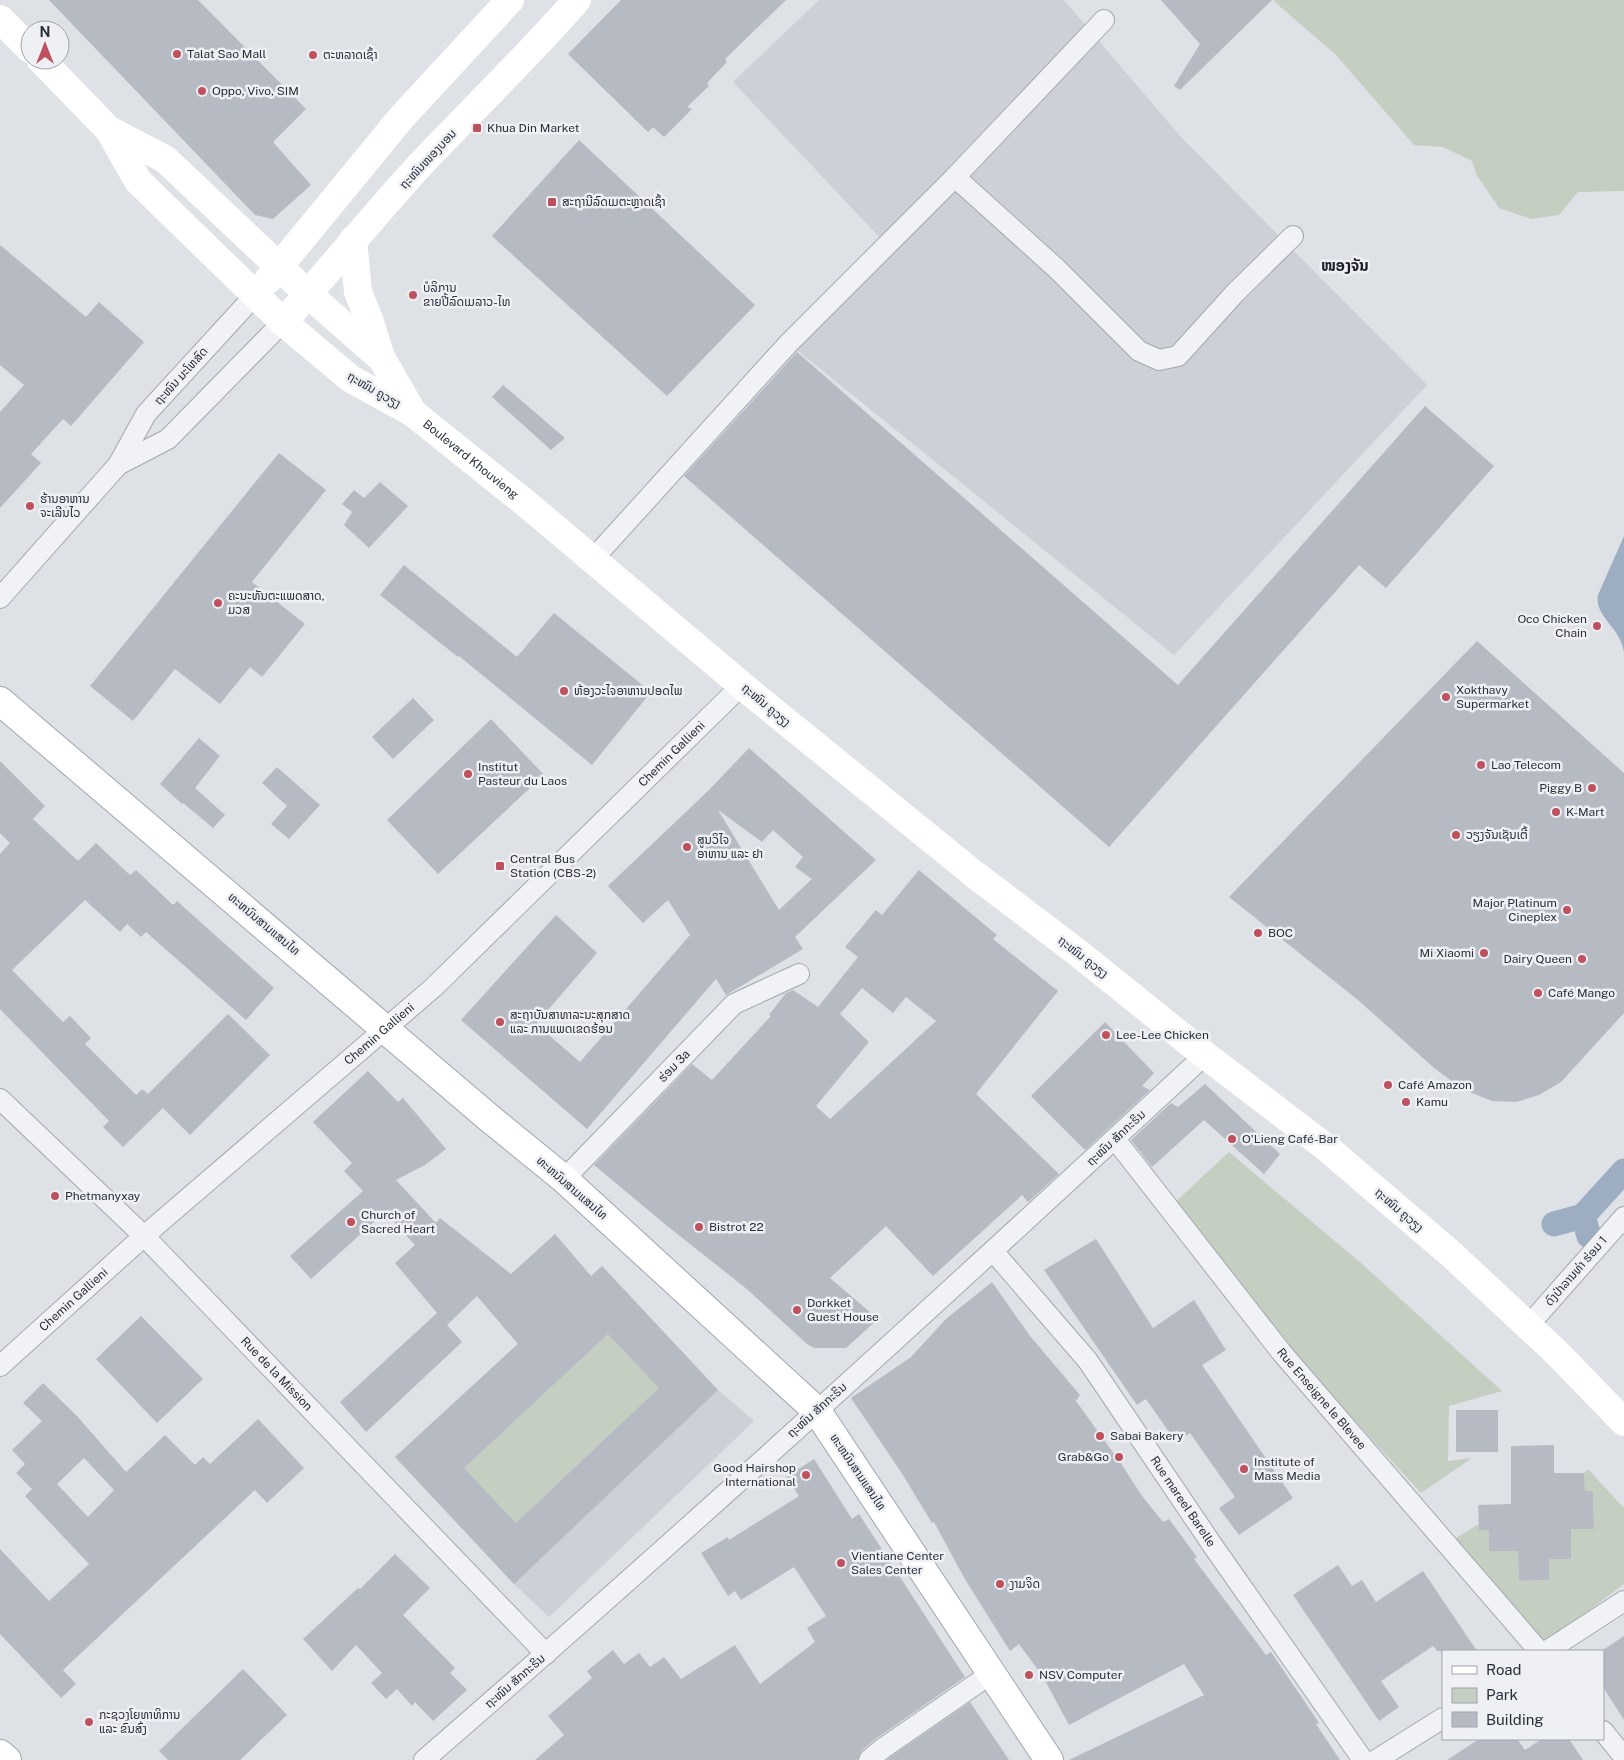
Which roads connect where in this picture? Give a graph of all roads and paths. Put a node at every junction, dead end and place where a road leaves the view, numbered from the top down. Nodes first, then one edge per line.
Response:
1 (510, 0) edge
2 (577, 0) edge
3 (0, 19) edge
4 (1104, 20) dead end
5 (20, 39) edge
6 (50, 70) edge
7 (110, 130) junction
8 (955, 177) junction
9 (1293, 236) dead end
10 (353, 240) junction
11 (279, 266) junction
12 (256, 294) junction
13 (308, 294) junction
14 (283, 322) junction
15 (382, 358) junction
16 (413, 413) junction
17 (118, 465) junction
18 (529, 506) joint
19 (592, 559) junction
20 (0, 598) edge
21 (742, 685) junction
22 (0, 701) edge
23 (799, 974) dead end
24 (386, 1029) junction
25 (1205, 1055) junction
26 (0, 1099) edge
27 (1115, 1139) junction
28 (564, 1179) junction
29 (1624, 1217) edge
30 (144, 1236) junction
31 (994, 1251) junction
32 (1528, 1326) junction
33 (0, 1366) edge
34 (817, 1411) junction
35 (1624, 1422) edge
36 (1624, 1601) edge
37 (1538, 1650) edge
38 (1548, 1650) edge
39 (546, 1654) junction
40 (992, 1673) junction
41 (1442, 1719) edge
42 (1604, 1732) edge
43 (0, 1754) edge
44 (1624, 1757) edge
45 (7, 1760) edge
46 (424, 1760) edge
47 (869, 1760) edge
48 (1049, 1760) edge
49 (1363, 1760) edge
50 (1376, 1760) edge

1 - 11 street
2 - 10 street, ຖະໜົນໜອງບອນ
3 - 5 street
4 - 8 street
6 - 7 street, ຖະໜົນ ຄູວຽງ
7 - 11 street, ຖະໜົນ ຄູວຽງ
7 - 12 street, ຖະໜົນ ຄູວຽງ
8 - 9 street
8 - 19 street
10 - 13 street, ຖະໜົນໜອງບອນ
10 - 15 street
11 - 12 street
11 - 13 street, ຖະໜົນ ຄູວຽງ
12 - 14 street, ຖະໜົນ ຄູວຽງ
12 - 17 street, ຖະໜົນ ມະໂຫສົດ
13 - 14 street, ຖະໜົນໜອງບອນ
13 - 15 street, ຖະໜົນ ຄູວຽງ
14 - 16 street, ຖະໜົນ ຄູວຽງ
14 - 17 street, ຖະໜົນ ມະໂຫສົດ
15 - 16 street, ຖະໜົນ ຄູວຽງ
16 - 18 street, Boulevard Khouvieng
17 - 20 street, ຖະໜົນ ມະໂຫສົດ
18 - 19 street, ຖະໜົນ ຄູວຽງ
19 - 21 street, ຖະໜົນ ຄູວຽງ
21 - 24 street, Chemin Gallieni
21 - 25 street, ຖະໜົນ ຄູວຽງ
22 - 24 street, ທະຫນົນສາມແສນໄທ
23 - 28 street, ຮ່ອມ 3a
24 - 28 street, ທະຫນົນສາມແສນໄທ
24 - 30 street, Chemin Gallieni
25 - 27 street, ຖະໜົນ ສັກກະຣິນ
25 - 32 street, ຖະໜົນ ຄູວຽງ
26 - 30 street, Rue de la Mission
27 - 31 street, ຖະໜົນ ສັກກະຣິນ
27 - 37 street, Rue Enseigne le Blevee
28 - 34 street, ທະຫນົນສາມແສນໄທ
29 - 32 street, ດົງປ່າລານທ່າ ຮ່ອມ 1
30 - 33 street, Chemin Gallieni
30 - 39 street, Rue de la Mission
31 - 34 street, ຖະໜົນ ສັກກະຣິນ
31 - 49 street, Rue mareel Barelle
32 - 35 street, ຖະໜົນ ຄູວຽງ
34 - 39 street, ຖະໜົນ ສັກກະຣິນ
34 - 40 street, ທະຫນົນສາມແສນໄທ
36 - 38 street
39 - 46 street, ຖະໜົນ ສັກກະຣິນ
40 - 47 street
40 - 48 street, ທະຫນົນສາມແສນໄທ
41 - 50 street
42 - 44 street
43 - 45 street

